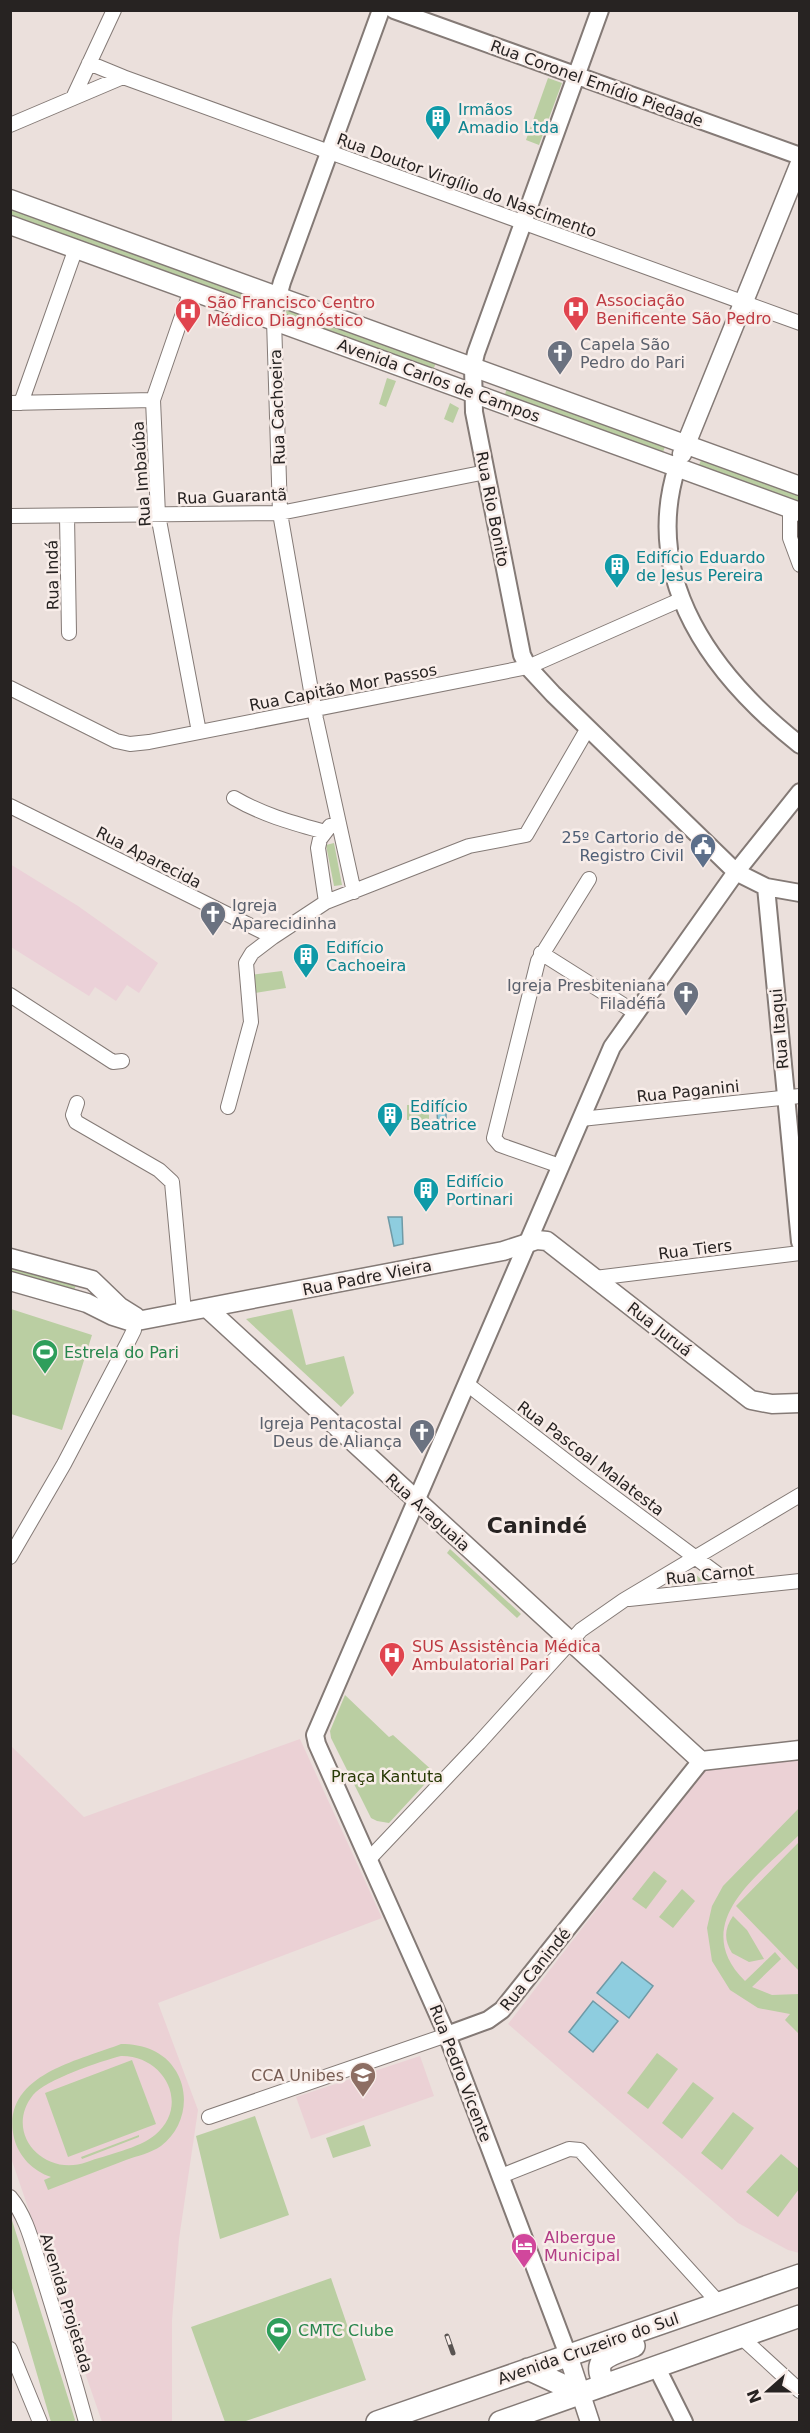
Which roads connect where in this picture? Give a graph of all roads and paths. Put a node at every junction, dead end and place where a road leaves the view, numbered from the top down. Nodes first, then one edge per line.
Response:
1 (114, 10) edge
2 (381, 10) edge
3 (394, 10) edge
4 (600, 10) edge
5 (89, 63) junction
6 (576, 76) junction
7 (123, 77) junction
8 (73, 99) junction
9 (10, 125) edge
10 (329, 152) junction
11 (800, 156) edge
12 (800, 163) edge
13 (10, 199) edge
14 (523, 222) junction
15 (10, 225) edge
16 (76, 248) junction
17 (191, 290) junction
18 (278, 295) junction
19 (743, 302) junction
20 (274, 320) junction
21 (800, 323) edge
22 (473, 366) junction
23 (474, 393) junction
24 (153, 400) junction
25 (16, 403) edge
26 (686, 445) junction
27 (677, 467) junction
28 (486, 472) junction
29 (800, 486) edge
30 (795, 510) edge
31 (280, 513) junction
32 (158, 515) junction
33 (10, 516) edge
34 (67, 516) junction
35 (800, 565) edge
36 (680, 600) junction
37 (69, 633) dead end
38 (528, 667) junction
39 (10, 688) edge
40 (315, 709) junction
41 (588, 728) junction
42 (199, 732) junction
43 (800, 745) edge
44 (800, 792) edge
45 (234, 798) dead end
46 (10, 806) edge
47 (337, 818) junction
48 (325, 832) junction
49 (736, 872) junction
50 (590, 879) dead end
51 (766, 888) junction
52 (354, 892) junction
53 (800, 893) edge
54 (326, 902) junction
55 (273, 937) junction
56 (541, 953) junction
57 (10, 995) edge
58 (636, 1013) junction
59 (122, 1061) dead end
60 (793, 1097) edge
61 (77, 1103) dead end
62 (228, 1107) dead end
63 (581, 1119) junction
64 (560, 1166) junction
65 (800, 1242) edge
66 (527, 1244) junction
67 (800, 1253) edge
68 (10, 1258) edge
69 (84, 1278) junction
70 (595, 1278) junction
71 (10, 1281) edge
72 (74, 1299) junction
73 (207, 1308) junction
74 (184, 1312) junction
75 (134, 1318) junction
76 (467, 1384) junction
77 (800, 1403) edge
78 (800, 1495) edge
79 (415, 1500) junction
80 (10, 1557) edge
81 (695, 1557) junction
82 (800, 1581) edge
83 (735, 1587) junction
84 (624, 1600) junction
85 (570, 1641) junction
86 (800, 1750) edge
87 (701, 1761) junction
88 (369, 1858) junction
89 (447, 2035) junction
90 (209, 2117) dead end
91 (501, 2176) junction
92 (10, 2197) edge
93 (800, 2275) edge
94 (718, 2302) junction
95 (800, 2316) edge
96 (669, 2320) junction
97 (740, 2336) junction
98 (10, 2349) edge
99 (568, 2355) junction
100 (656, 2366) junction
101 (528, 2369) junction
102 (605, 2385) junction
103 (800, 2391) edge
104 (582, 2394) junction
105 (85, 2421) edge
106 (40, 2422) edge
107 (377, 2422) edge
108 (500, 2422) edge
109 (590, 2422) edge
110 (684, 2422) edge

1 - 5 street
2 - 10 street, Rua Cachoeira
3 - 6 street, Rua Coronel Emídio Piedade
4 - 6 street, Rua Rio Bonito
5 - 7 street, Rua Doutor Virgílio do Nascimento
5 - 8 street
6 - 11 street, Rua Coronel Emídio Piedade
6 - 14 street, Rua Rio Bonito
7 - 8 street
7 - 10 street, Rua Doutor Virgílio do Nascimento
8 - 9 street
10 - 14 street, Rua Doutor Virgílio do Nascimento
10 - 18 street, Rua Cachoeira
12 - 19 main road
13 - 18 main road, Avenida Carlos de Campos
14 - 19 street, Rua Doutor Virgílio do Nascimento
14 - 22 street, Rua Rio Bonito
15 - 16 main road, Avenida Carlos de Campos
16 - 17 main road, Avenida Carlos de Campos
16 - 25 street
17 - 20 main road, Avenida Carlos de Campos
17 - 24 street, Rua Imbaúba
18 - 20 street, Rua Cachoeira
18 - 22 main road, Avenida Carlos de Campos
19 - 21 street, Rua Doutor Virgílio do Nascimento
19 - 26 main road
20 - 23 main road, Avenida Carlos de Campos
20 - 31 street, Rua Cachoeira
22 - 23 street, Rua Rio Bonito
22 - 26 main road, Avenida Carlos de Campos
23 - 27 main road, Avenida Carlos de Campos
23 - 28 street, Rua Rio Bonito
24 - 25 street
24 - 32 street, Rua Imbaúba
26 - 27 main road
26 - 29 main road, Avenida Carlos de Campos
27 - 30 main road, Avenida Carlos de Campos
27 - 36 street
28 - 31 street, Rua Guarantã
28 - 38 street, Rua Rio Bonito
30 - 35 street
31 - 32 street, Rua Guarantã
31 - 40 street, Rua Cachoeira
32 - 34 street, Rua Guarantã
32 - 42 street, Rua Imbaúba
33 - 34 street, Rua Guarantã
34 - 37 street, Rua Indá
36 - 38 street, Rua Capitão Mor Passos
36 - 43 street
38 - 40 street, Rua Capitão Mor Passos
38 - 41 street, Rua Rio Bonito
39 - 42 street, Rua Capitão Mor Passos
40 - 42 street, Rua Capitão Mor Passos
40 - 47 street, Rua Cachoeira
41 - 49 street, Rua Rio Bonito
41 - 52 street
44 - 49 street
45 - 48 street
46 - 55 street, Rua Aparecida
47 - 48 street
47 - 52 street, Rua Cachoeira
48 - 54 street
49 - 51 street, Rua Rio Bonito
49 - 58 street
50 - 56 street
51 - 53 street, Rua Rio Bonito
51 - 60 street, Rua Itaqui
52 - 54 street
54 - 55 street
55 - 62 street
56 - 58 street
56 - 64 street
57 - 59 street
58 - 63 street
60 - 63 street, Rua Paganini
60 - 65 street, Rua Itaqui
61 - 74 street
63 - 64 street
64 - 66 street
66 - 70 main road, Rua Juruá
66 - 73 main road, Rua Padre Vieira
66 - 76 street
67 - 70 street, Rua Tiers
68 - 69 main road
69 - 72 main road
69 - 75 main road
70 - 77 main road, Rua Juruá
71 - 72 main road
72 - 75 main road
73 - 74 main road
73 - 79 main road, Rua Araguaia
74 - 75 main road
75 - 80 street
76 - 79 street
76 - 81 street, Rua Pascoal Malatesta
78 - 81 street, Rua Carnot
79 - 85 main road, Rua Araguaia
79 - 88 street, Rua Pedro Vicente
81 - 83 street, Rua Pascoal Malatesta
81 - 84 street, Rua Carnot
82 - 83 street, Rua Carnot
83 - 84 street, Rua Carnot
84 - 85 street, Rua Carnot
85 - 87 main road, Rua Araguaia
85 - 88 street, Rua Carnot
86 - 87 main road
87 - 89 street, Rua Canindé
88 - 89 street, Rua Pedro Vicente
89 - 90 street, Rua Canindé
89 - 91 street, Rua Pedro Vicente
91 - 94 street
91 - 99 street, Rua Pedro Vicente
92 - 105 street, Avenida Projetada
93 - 94 main road, Avenida Cruzeiro do Sul
94 - 96 main road, Avenida Cruzeiro do Sul
95 - 97 main road
96 - 99 main road, Avenida Cruzeiro do Sul
96 - 102 main road
97 - 100 main road
97 - 103 street
98 - 106 street
99 - 101 main road, Avenida Cruzeiro do Sul
99 - 104 main road, Rua Pedro Vicente
100 - 102 main road
100 - 110 street
101 - 104 main road
101 - 107 main road, Avenida Cruzeiro do Sul
102 - 104 main road
104 - 108 main road
104 - 109 main road, Rua Pedro Vicente

